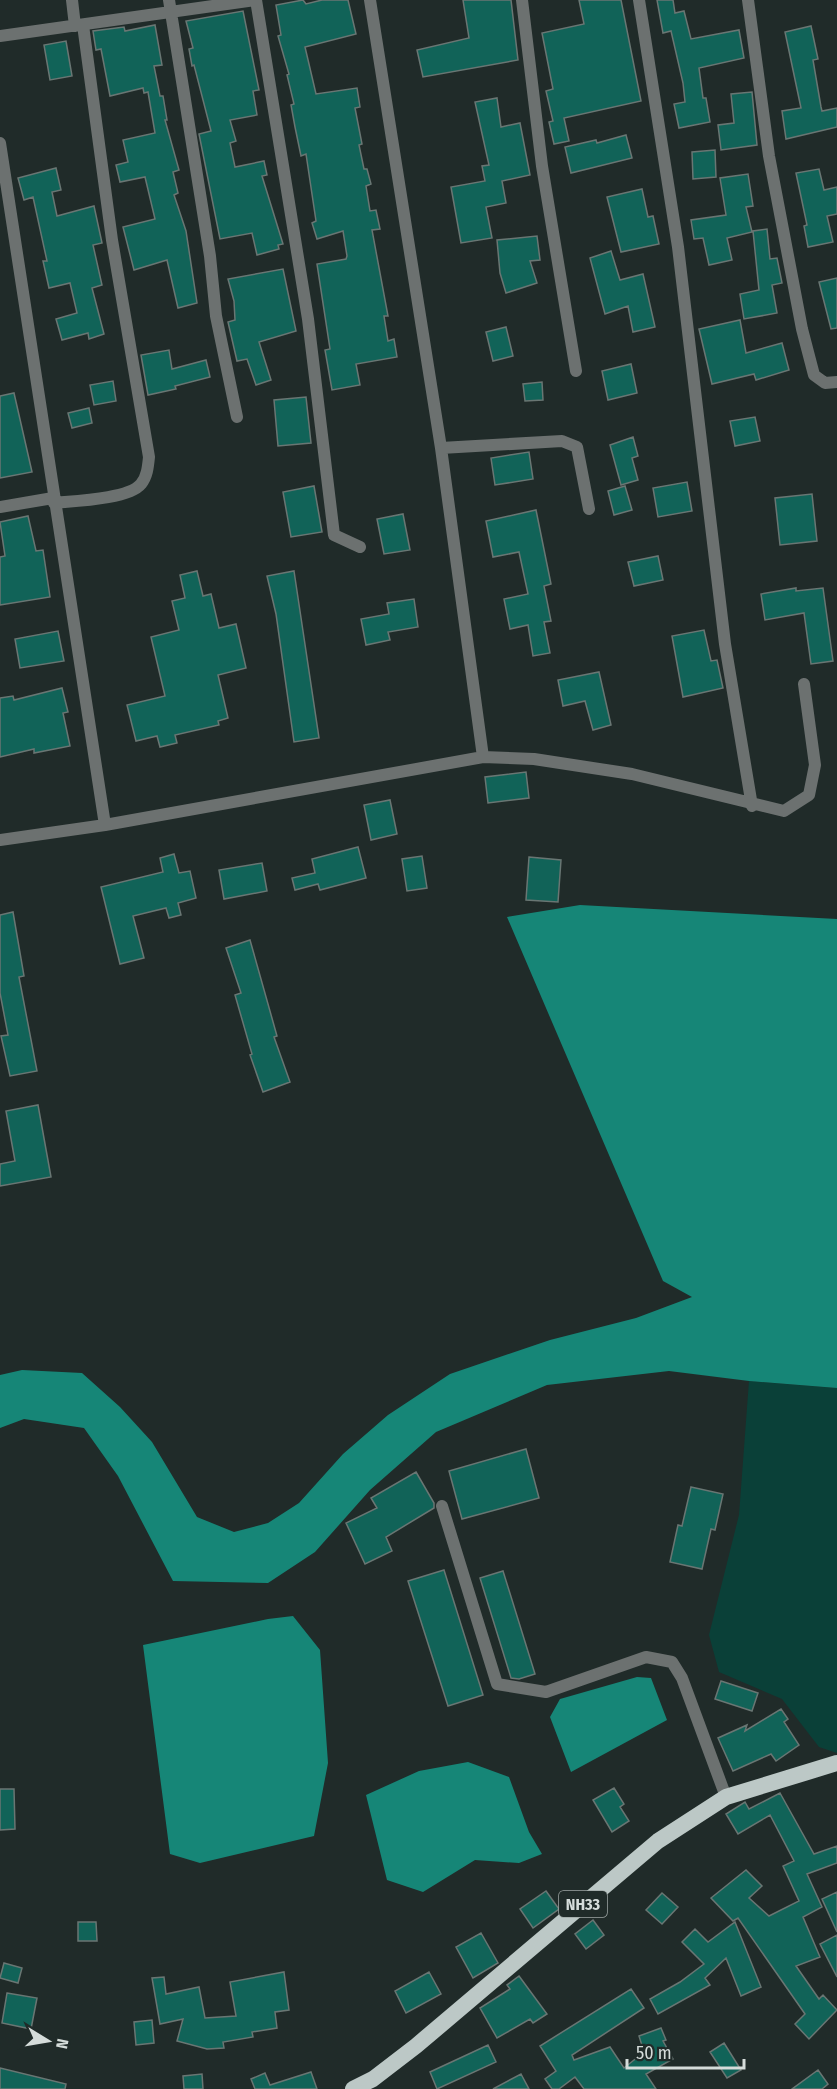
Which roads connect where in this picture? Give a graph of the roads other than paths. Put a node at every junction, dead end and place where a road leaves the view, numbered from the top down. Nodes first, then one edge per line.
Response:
1 (72, 0) edge
2 (255, 0) edge
3 (370, 0) edge
4 (522, 0) edge
5 (639, 0) edge
6 (748, 0) edge
7 (170, 6) edge
8 (79, 26) junction
9 (0, 36) edge
10 (0, 143) edge
11 (576, 371) dead end
12 (837, 382) edge
13 (237, 417) dead end
14 (441, 448) junction
15 (53, 501) junction
16 (0, 507) edge
17 (589, 509) dead end
18 (360, 547) dead end
19 (804, 684) dead end
20 (483, 757) junction
21 (752, 806) junction
22 (105, 825) junction
23 (0, 840) edge
24 (442, 1506) dead end
25 (837, 1763) edge
26 (726, 1797) junction
27 (353, 2089) edge

1 - 8 street
2 - 7 street
2 - 18 street
3 - 14 street
4 - 11 street
5 - 21 street
6 - 12 street
7 - 8 street
7 - 13 street
8 - 9 street
8 - 15 street
10 - 15 street
14 - 17 street
14 - 20 street
15 - 16 street
15 - 22 street
19 - 21 street
20 - 21 street
20 - 22 street
22 - 23 street
24 - 26 street
25 - 26 highway, NH33
26 - 27 highway, NH33

